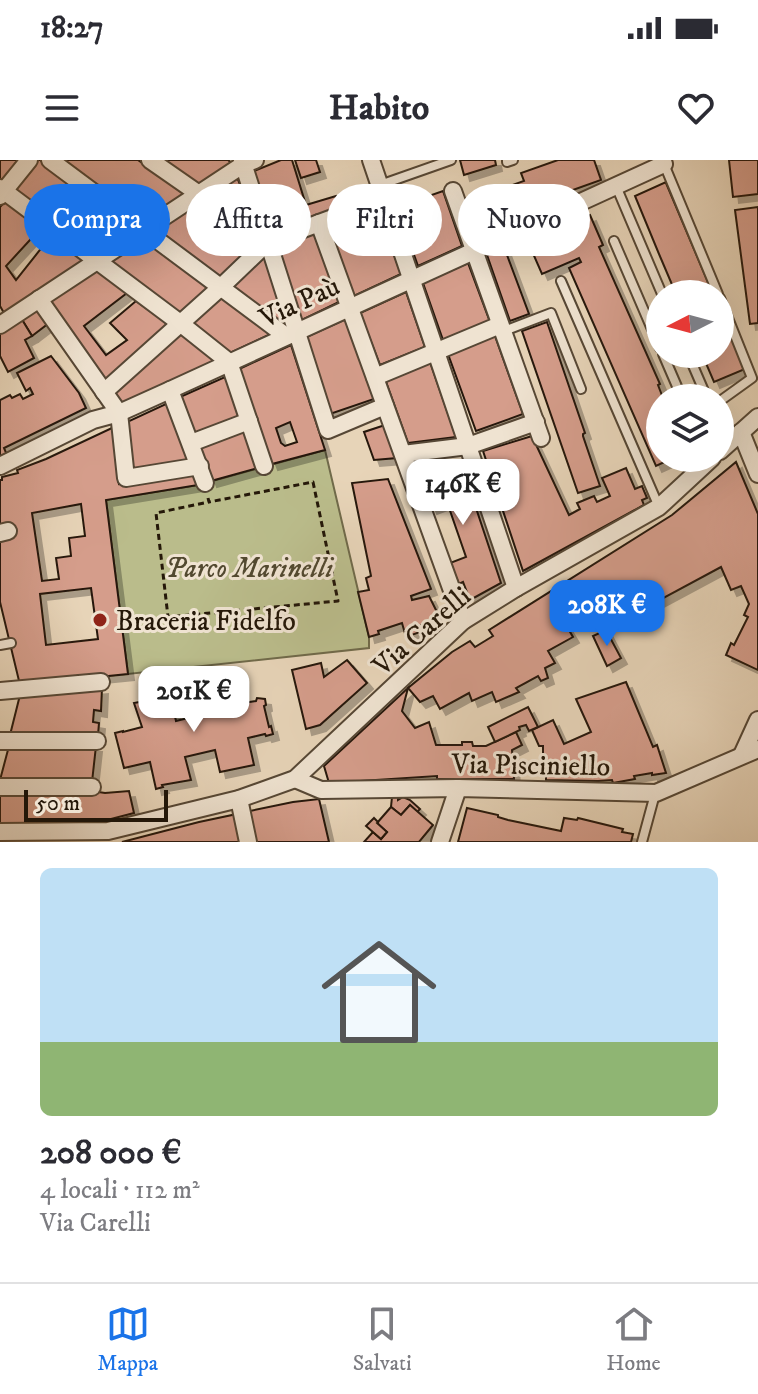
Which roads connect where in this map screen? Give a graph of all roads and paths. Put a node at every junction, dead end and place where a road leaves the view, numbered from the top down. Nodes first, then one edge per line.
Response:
1 (29, 160) edge
2 (50, 160) edge
3 (150, 160) edge
4 (371, 160) edge
5 (451, 160) edge
6 (507, 160) edge
7 (513, 160) edge
8 (245, 161) edge
9 (664, 164) joint
10 (82, 184) edge
11 (212, 184) edge
12 (252, 184) edge
13 (379, 184) edge
14 (399, 184) edge
15 (186, 186) edge
16 (616, 186) junction
17 (453, 191) dead end
18 (1, 192) edge
19 (590, 198) edge
20 (458, 205) edge
21 (327, 219) edge
22 (319, 223) junction
23 (311, 226) edge
24 (614, 241) dead end
25 (170, 249) edge
26 (105, 256) edge
27 (253, 256) edge
28 (272, 256) edge
29 (404, 256) edge
30 (463, 256) edge
31 (476, 256) edge
32 (97, 261) junction
33 (412, 278) junction
34 (656, 280) edge
35 (712, 280) edge
36 (561, 281) dead end
37 (221, 287) junction
38 (39, 299) junction
39 (350, 307) junction
40 (646, 315) edge
41 (180, 323) junction
42 (0, 325) edge
43 (502, 328) junction
44 (734, 333) edge
45 (291, 334) junction
46 (437, 351) junction
47 (229, 362) junction
48 (375, 377) junction
49 (581, 389) dead end
50 (170, 390) junction
51 (734, 391) edge
52 (104, 392) junction
53 (385, 406) junction
54 (119, 413) junction
55 (758, 417) edge
56 (249, 421) junction
57 (741, 432) junction
58 (734, 438) edge
59 (191, 443) junction
60 (468, 446) junction
61 (403, 454) junction
62 (0, 466) edge
63 (200, 466) junction
64 (264, 466) dead end
65 (696, 472) edge
66 (758, 474) edge
67 (205, 483) joint
68 (209, 502) junction
69 (659, 507) junction
70 (516, 588) junction
71 (463, 621) junction
72 (11, 643) dead end
73 (0, 645) edge
74 (101, 682) dead end
75 (0, 691) edge
76 (758, 720) edge
77 (0, 741) edge
78 (97, 741) dead end
79 (750, 752) edge
80 (295, 779) junction
81 (0, 787) edge
82 (92, 787) dead end
83 (458, 788) junction
84 (656, 793) junction
85 (239, 799) junction
86 (5, 835) edge
87 (67, 836) edge
88 (109, 836) edge
89 (248, 842) edge
90 (440, 842) edge
91 (642, 842) edge

1 - 18 street
2 - 10 street
3 - 15 street
4 - 13 street
5 - 14 lane
6 - 7 lane
8 - 11 street
8 - 12 street
9 - 16 street, Via Paù
9 - 35 lane
16 - 19 street, Via Paù
16 - 34 lane
17 - 20 street
18 - 32 street
21 - 22 street
22 - 23 street
22 - 39 street
24 - 40 lane
25 - 37 street
26 - 32 street
27 - 37 street
28 - 45 street
29 - 33 street
30 - 33 street, Via Paù
31 - 43 street
32 - 38 street
32 - 41 street
33 - 39 street, Via Paù
33 - 46 street
36 - 69 lane
37 - 41 street
37 - 45 street
38 - 42 street
38 - 52 street
39 - 45 street, Via Paù
39 - 48 street
41 - 47 street
41 - 52 street
43 - 46 street
43 - 49 lane
43 - 60 street
44 - 51 lane
45 - 47 street, Via Paù
45 - 53 street
46 - 48 street
46 - 60 street
47 - 50 street, Via Paù
47 - 56 street
48 - 53 street
50 - 54 street, Via Paù
50 - 59 street
52 - 54 street
53 - 61 street
54 - 62 street, Via Paù
54 - 63 street
55 - 57 street, Via Carelli
56 - 59 street
56 - 64 street
57 - 58 street, Via Carelli
57 - 66 street
59 - 63 street
60 - 61 street
60 - 70 street
61 - 71 street
63 - 67 street
65 - 69 street, Via Carelli
67 - 68 path
68 - 68 path
69 - 70 street, Via Carelli
70 - 71 street, Via Carelli
71 - 80 street, Via Carelli
72 - 73 lane
74 - 75 street
76 - 79 street
77 - 78 street
79 - 84 street, Via Pisciniello
80 - 83 street, Via Pisciniello
80 - 85 street
81 - 82 street
83 - 84 street, Via Pisciniello
83 - 90 street
84 - 91 lane
85 - 88 street
85 - 89 street
86 - 87 street
87 - 88 street

